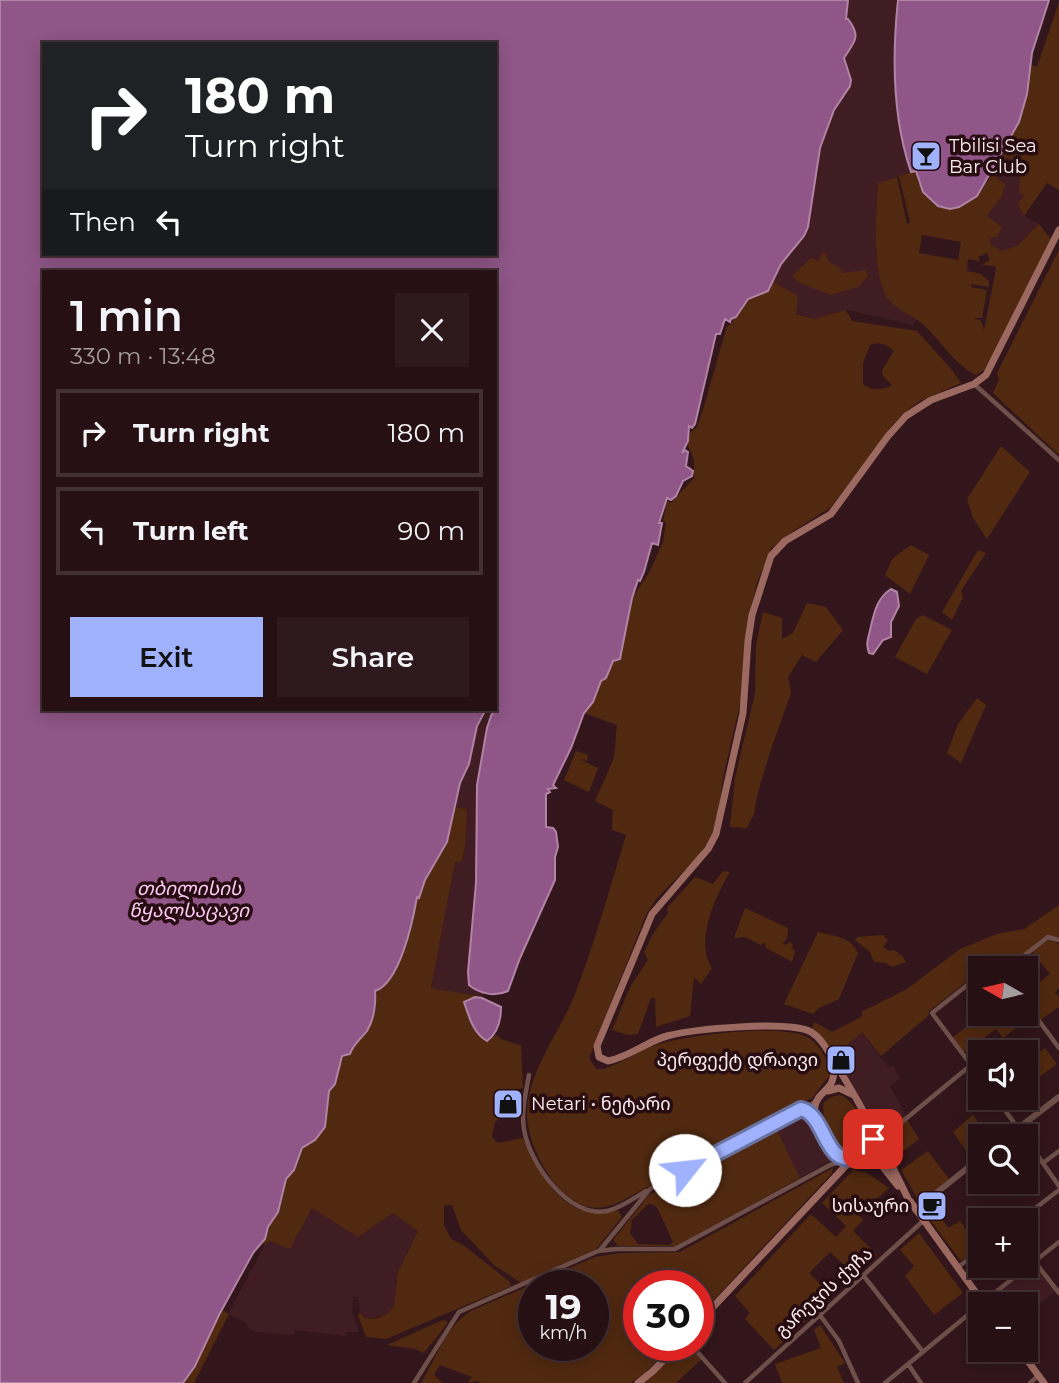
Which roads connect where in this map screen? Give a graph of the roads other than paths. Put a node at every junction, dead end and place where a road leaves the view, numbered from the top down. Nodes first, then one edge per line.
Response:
1 (1059, 230) edge
2 (974, 384) junction
3 (1059, 460) edge
4 (1059, 940) edge
5 (1023, 956) edge
6 (968, 984) edge
7 (1038, 1019) edge
8 (1059, 1048) edge
9 (830, 1056) junction
10 (968, 1061) edge
11 (968, 1067) edge
12 (529, 1074) dead end
13 (828, 1091) junction
14 (855, 1095) junction
15 (1059, 1097) edge
16 (817, 1100) junction
17 (795, 1110) junction
18 (817, 1122) junction
19 (1023, 1124) edge
20 (874, 1129) junction
21 (880, 1140) junction
22 (885, 1150) junction
23 (1059, 1151) edge
24 (835, 1154) junction
25 (1038, 1156) edge
26 (856, 1157) junction
27 (836, 1163) junction
28 (1043, 1163) junction
29 (885, 1167) junction
30 (968, 1167) edge
31 (835, 1174) junction
32 (1059, 1188) edge
33 (650, 1189) junction
34 (913, 1206) junction
35 (618, 1208) junction
36 (1035, 1208) edge
37 (625, 1219) junction
38 (923, 1221) junction
39 (610, 1238) junction
40 (1059, 1242) edge
41 (616, 1249) junction
42 (598, 1251) junction
43 (968, 1260) edge
44 (1038, 1260) edge
45 (1038, 1266) edge
46 (958, 1268) junction
47 (863, 1275) junction
48 (1015, 1278) edge
49 (974, 1292) edge
50 (997, 1292) edge
51 (1059, 1293) edge
52 (714, 1306) edge
53 (820, 1315) junction
54 (968, 1315) edge
55 (923, 1352) junction
56 (661, 1361) edge
57 (705, 1361) edge
58 (1029, 1362) edge
59 (908, 1364) junction
60 (1039, 1376) junction
61 (414, 1383) edge
62 (638, 1383) edge
63 (725, 1383) edge
64 (745, 1383) edge
65 (858, 1383) edge
66 (885, 1383) edge
67 (921, 1383) edge
68 (1030, 1383) edge
69 (1044, 1383) edge

1 - 2 main road
2 - 3 street
2 - 9 main road
4 - 5 street
6 - 10 street
7 - 8 street
9 - 13 main road
9 - 14 main road
11 - 21 street
12 - 35 street
13 - 14 main road
13 - 16 main road
14 - 20 main road
15 - 19 street
16 - 17 street
16 - 18 main road
17 - 18 street
17 - 33 street
18 - 24 main road
20 - 21 main road
20 - 26 main road
21 - 22 main road
22 - 29 main road
22 - 34 main road
23 - 28 street
24 - 26 main road
24 - 27 main road
25 - 28 street
26 - 27 street
26 - 29 main road
26 - 31 main road
27 - 31 main road
27 - 41 street
28 - 32 street
29 - 34 main road
30 - 34 street
31 - 52 main road
32 - 36 street
33 - 35 street
33 - 37 street
34 - 38 main road
35 - 37 street
37 - 39 street
38 - 46 main road
38 - 47 street, გარეჯის ქუჩა
39 - 41 street
39 - 42 street
40 - 44 street
41 - 42 street
42 - 61 street
43 - 46 street
45 - 51 street
46 - 49 main road
47 - 53 street, გარეჯის ქუჩა
47 - 55 street
48 - 50 street
53 - 64 street, გარეჯის ქუჩა
53 - 65 street
54 - 55 street
55 - 59 street
56 - 62 main road
57 - 63 street
58 - 60 main road
59 - 66 street
59 - 67 street
60 - 68 street
60 - 69 main road

